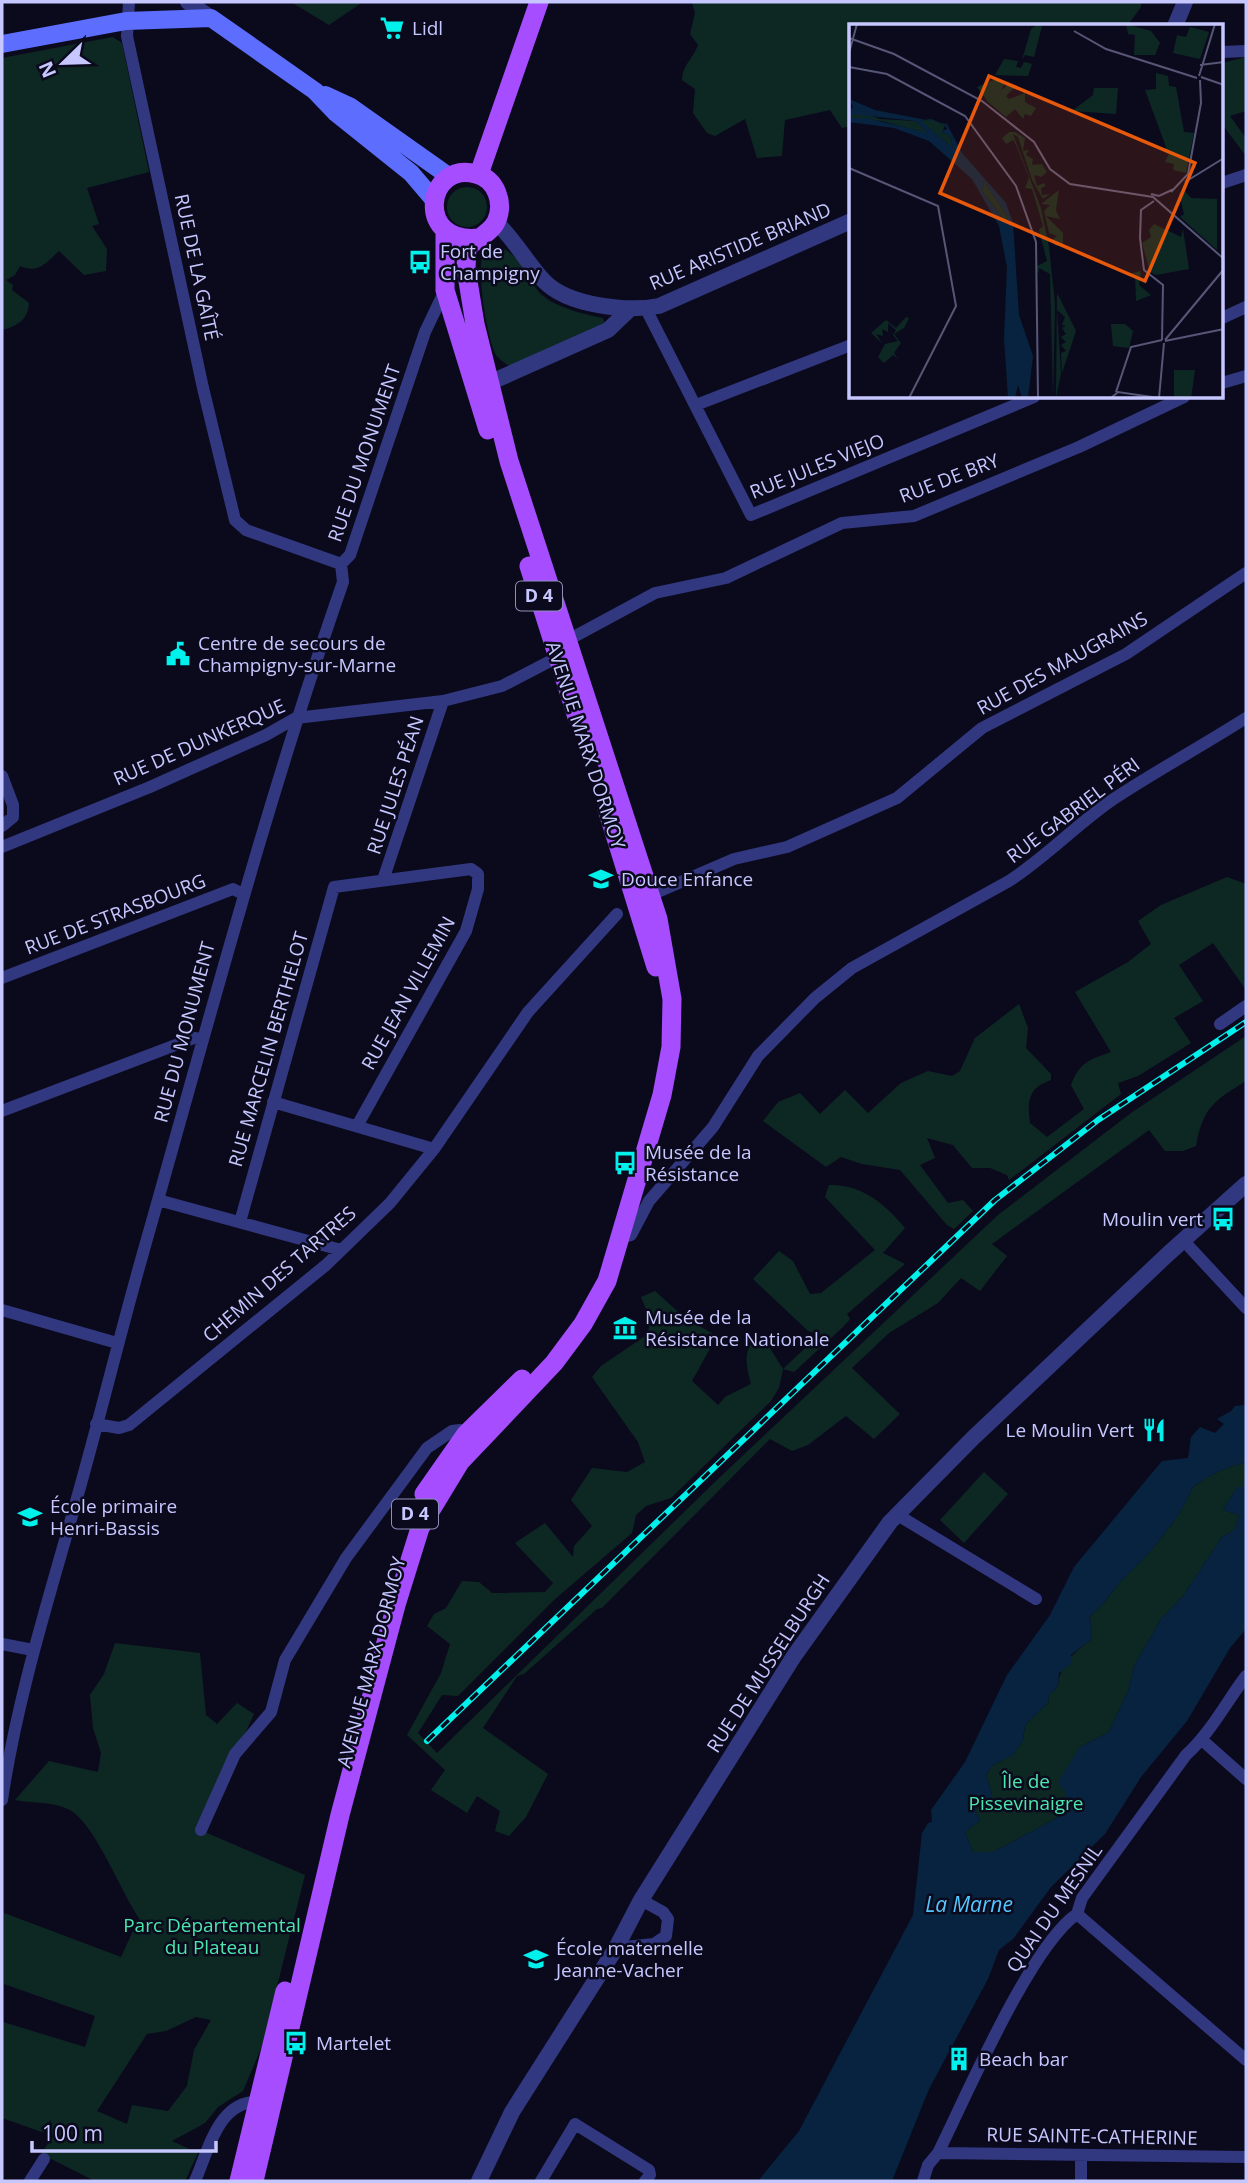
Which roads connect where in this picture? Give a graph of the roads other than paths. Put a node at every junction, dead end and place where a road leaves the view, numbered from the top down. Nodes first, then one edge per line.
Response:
1 (129, 2) edge
2 (188, 2) edge
3 (539, 2) edge
4 (1185, 2) edge
5 (211, 18) junction
6 (126, 21) junction
7 (1176, 24) edge
8 (2, 44) edge
9 (1246, 51) edge
10 (1224, 52) edge
11 (315, 91) junction
12 (479, 174) junction
13 (1246, 175) edge
14 (450, 177) junction
15 (1224, 182) edge
16 (434, 200) junction
17 (496, 222) junction
18 (849, 222) edge
19 (445, 231) junction
20 (479, 238) junction
21 (445, 290) junction
22 (1246, 307) edge
23 (638, 309) junction
24 (1224, 317) edge
25 (849, 346) edge
26 (1246, 376) edge
27 (1224, 382) edge
28 (489, 383) junction
29 (1029, 399) edge
30 (1180, 399) edge
31 (696, 405) junction
32 (341, 564) junction
33 (1246, 573) edge
34 (568, 640) junction
35 (558, 657) junction
36 (443, 701) junction
37 (296, 718) junction
38 (1246, 718) edge
39 (2, 776) edge
40 (2, 827) edge
41 (2, 847) edge
42 (383, 880) junction
43 (243, 894) junction
44 (643, 898) junction
45 (617, 914) dead end
46 (2, 978) edge
47 (1246, 1006) edge
48 (1220, 1024) dead end
49 (201, 1039) junction
50 (277, 1104) junction
51 (2, 1111) edge
52 (356, 1126) junction
53 (434, 1149) junction
54 (1246, 1184) edge
55 (158, 1200) junction
56 (240, 1222) junction
57 (616, 1238) junction
58 (1183, 1240) junction
59 (341, 1250) junction
60 (1246, 1308) edge
61 (2, 1310) edge
62 (117, 1343) junction
63 (96, 1424) junction
64 (471, 1439) junction
65 (896, 1514) junction
66 (1036, 1599) dead end
67 (2, 1644) edge
68 (33, 1650) junction
69 (1246, 1676) edge
70 (1202, 1740) junction
71 (1246, 1779) edge
72 (2, 1800) edge
73 (201, 1830) dead end
74 (641, 1900) junction
75 (1077, 1914) junction
76 (616, 1948) junction
77 (1246, 2060) edge
78 (264, 2103) junction
79 (938, 2152) junction
80 (1081, 2155) junction
81 (1246, 2157) edge
82 (44, 2159) dead end
83 (30, 2181) edge
84 (195, 2181) edge
85 (239, 2181) edge
86 (254, 2181) edge
87 (479, 2181) edge
88 (541, 2181) edge
89 (645, 2181) edge
90 (923, 2181) edge
91 (1081, 2181) edge

1 - 6 street
2 - 5 street
3 - 12 main road
4 - 7 street
5 - 6 main road
5 - 11 main road
6 - 8 main road
6 - 32 street, RUE DE LA GAÎTÉ
9 - 10 street
11 - 14 main road
11 - 16 main road
12 - 14 main road
12 - 17 main road
13 - 15 street
14 - 16 main road
16 - 19 main road
17 - 20 main road
17 - 23 street
18 - 23 street, RUE ARISTIDE BRIAND
19 - 20 main road
19 - 21 main road, AVENUE MARX DORMOY / D 4
20 - 28 main road, AVENUE MARX DORMOY / D 4
21 - 32 street, RUE DU MONUMENT
21 - 35 main road, AVENUE MARX DORMOY / D 4
22 - 24 street
23 - 28 street, RUE ARISTIDE BRIAND
23 - 31 street, RUE JULES VIEJO
25 - 31 street
26 - 27 street
28 - 34 main road, AVENUE MARX DORMOY / D 4
29 - 31 street, RUE JULES VIEJO
30 - 34 street, RUE DE BRY
32 - 37 street, RUE DU MONUMENT
33 - 44 street, RUE DES MAUGRAINS
34 - 35 street
34 - 44 main road, AVENUE MARX DORMOY / D 4
35 - 36 street, RUE DE DUNKERQUE
35 - 44 main road, AVENUE MARX DORMOY / D 4
36 - 37 street, RUE DE DUNKERQUE
36 - 42 street, RUE JULES PÉAN
37 - 41 street, RUE DE DUNKERQUE
37 - 43 street, RUE DU MONUMENT
38 - 57 street, RUE GABRIEL PÉRI
39 - 40 street
42 - 50 street, RUE MARCELIN BERTHELOT
42 - 52 street, RUE JEAN VILLEMIN
43 - 46 street, RUE DE STRASBOURG
43 - 49 street, RUE DU MONUMENT
44 - 57 main road, AVENUE MARX DORMOY / D 4
45 - 53 street, CHEMIN DES TARTRES
47 - 48 street
49 - 51 street
49 - 55 street, RUE DU MONUMENT
50 - 52 street
50 - 56 street, RUE MARCELIN BERTHELOT
52 - 53 street
53 - 59 street, CHEMIN DES TARTRES
54 - 58 street, RUE DE MUSSELBURGH
55 - 56 street
55 - 62 street, RUE DU MONUMENT
56 - 59 street
57 - 64 main road, AVENUE MARX DORMOY / D 4
58 - 60 street
58 - 65 street, RUE DE MUSSELBURGH
59 - 63 street, CHEMIN DES TARTRES
61 - 62 street
62 - 63 street, RUE DU MONUMENT
63 - 68 street, RUE DU MONUMENT
64 - 73 street
64 - 78 main road, AVENUE MARX DORMOY / D 4
65 - 66 street
65 - 74 street, RUE DE MUSSELBURGH
67 - 68 street
68 - 72 street, RUE DU MONUMENT
69 - 70 street, QUAI DU MESNIL
70 - 71 street
70 - 75 street, QUAI DU MESNIL
74 - 76 street, RUE DE MUSSELBURGH
74 - 76 street
75 - 77 street
75 - 79 street, QUAI DU MESNIL
76 - 87 street, RUE DE MUSSELBURGH
78 - 84 street
78 - 85 main road, AVENUE MARX DORMOY / D 4
78 - 86 main road, AVENUE MARX DORMOY / D 4
79 - 80 street, RUE SAINTE-CATHERINE
79 - 90 street, QUAI DU MESNIL
80 - 81 street, RUE SAINTE-CATHERINE
80 - 91 street
82 - 83 street
88 - 89 street

